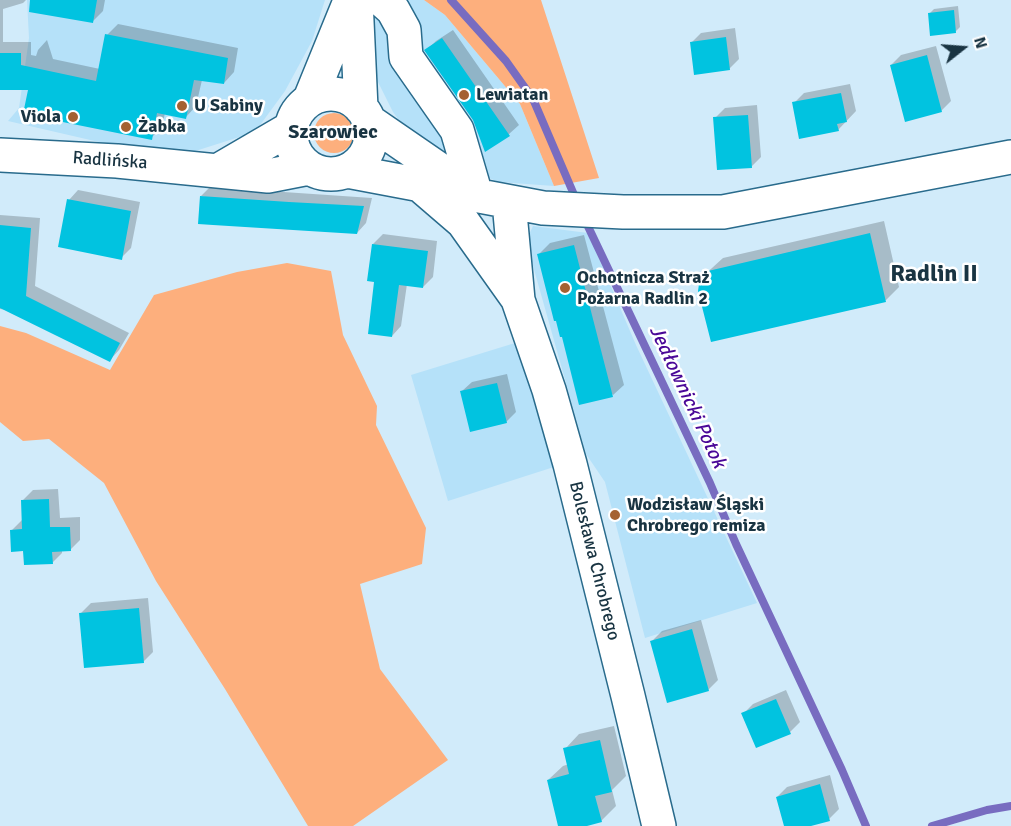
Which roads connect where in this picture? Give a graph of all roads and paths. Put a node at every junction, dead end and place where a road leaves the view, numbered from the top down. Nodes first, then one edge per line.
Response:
1 (351, 0) edge
2 (356, 0) edge
3 (382, 0) edge
4 (310, 99) junction
5 (365, 115) junction
6 (291, 128) junction
7 (0, 155) edge
8 (1011, 157) edge
9 (309, 168) junction
10 (219, 170) junction
11 (347, 171) junction
12 (419, 184) junction
13 (476, 195) junction
14 (509, 202) junction
15 (518, 300) junction
16 (658, 826) edge

1 - 4 street
2 - 5 street
3 - 13 street
4 - 5 street
4 - 6 street
5 - 11 street
5 - 13 street
6 - 9 street
6 - 10 street
7 - 10 street, Radlińska
8 - 14 street
9 - 10 street, Radlińska
9 - 11 street
11 - 12 street
12 - 13 street
12 - 15 street, Bolesława Chrobrego
13 - 14 street
14 - 15 street, Bolesława Chrobrego
15 - 16 street, Bolesława Chrobrego

